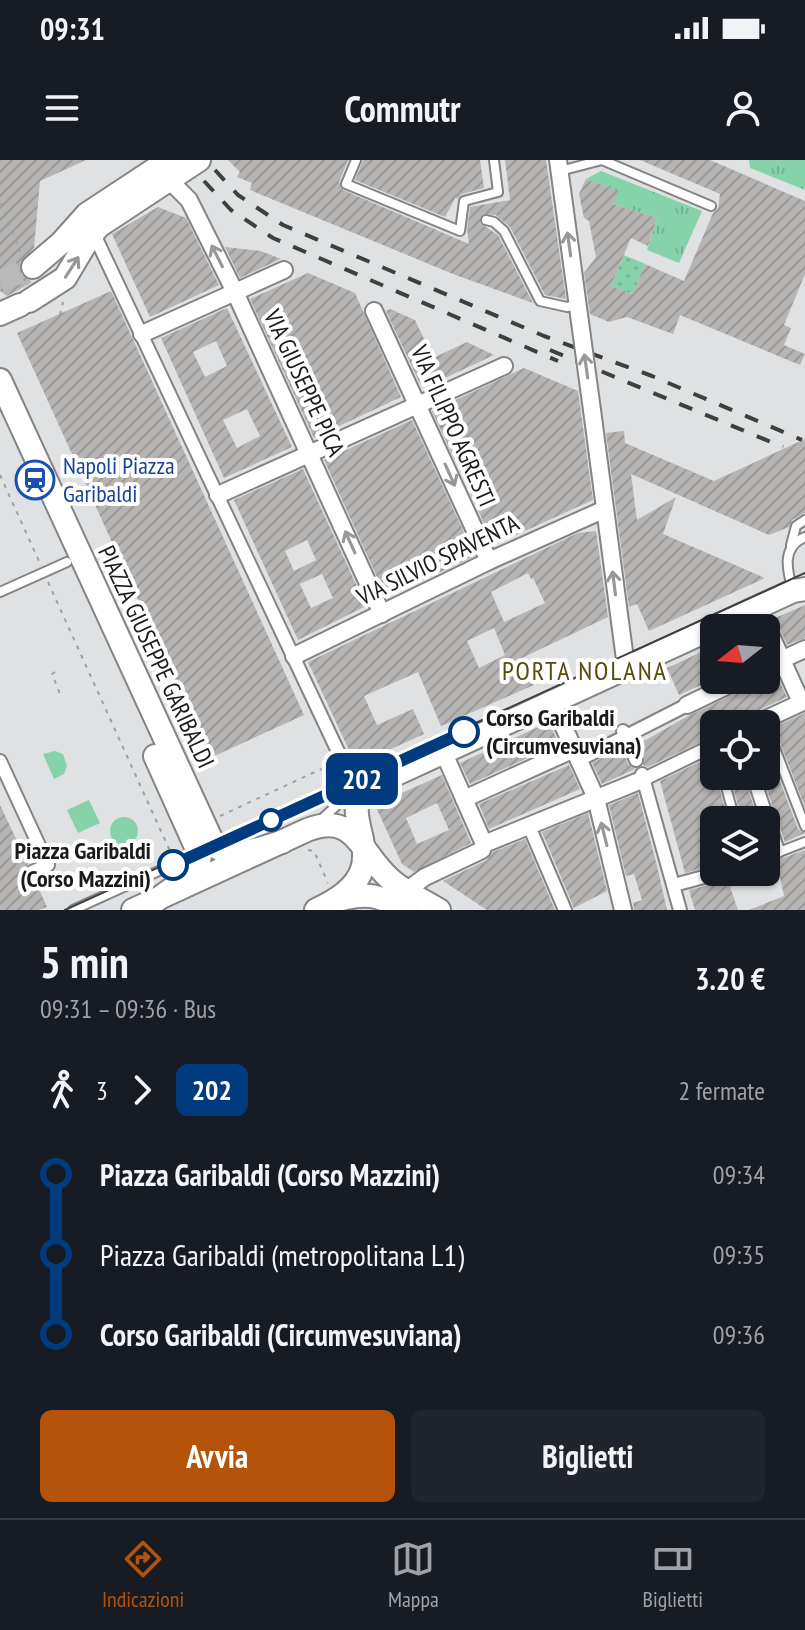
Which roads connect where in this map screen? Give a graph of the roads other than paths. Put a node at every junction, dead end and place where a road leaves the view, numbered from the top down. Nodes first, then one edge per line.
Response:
1 (199, 160) edge
2 (356, 160) edge
3 (494, 160) edge
4 (558, 166) edge
5 (169, 171) edge
6 (711, 206) dead end
7 (98, 220) junction
8 (486, 220) dead end
9 (26, 259) tunnel mouth
10 (284, 270) dead end
11 (235, 292) junction
12 (16, 307) edge
13 (374, 311) dead end
14 (578, 313) junction
15 (142, 334) junction
16 (504, 366) dead end
17 (0, 380) edge
18 (417, 404) junction
19 (0, 415) edge
20 (310, 454) junction
21 (218, 495) junction
22 (605, 509) junction
23 (805, 520) edge
24 (805, 537) edge
25 (790, 548) junction
26 (489, 561) junction
27 (67, 562) junction
28 (798, 585) edge
29 (0, 592) edge
30 (758, 607) junction
31 (382, 614) junction
32 (805, 649) edge
33 (294, 656) junction
34 (782, 659) junction
35 (624, 664) junction
36 (710, 694) edge
37 (551, 698) junction
38 (803, 702) edge
39 (687, 705) joint
40 (780, 714) edge
41 (624, 734) junction
42 (443, 751) junction
43 (700, 751) edge
44 (575, 755) junction
45 (636, 760) dead end
46 (0, 761) edge
47 (780, 765) edge
48 (385, 768) junction
49 (643, 777) junction
50 (360, 782) junction
51 (342, 788) junction
52 (596, 798) junction
53 (464, 799) junction
54 (529, 826) junction
55 (805, 826) edge
56 (308, 840) junction
57 (282, 842) junction
58 (805, 842) edge
59 (484, 844) junction
60 (363, 847) junction
61 (207, 849) junction
62 (780, 851) edge
63 (32, 872) dead end
64 (700, 878) edge
65 (674, 885) junction
66 (157, 900) junction
67 (328, 900) edge
68 (406, 900) edge
69 (73, 910) edge
70 (133, 910) edge
71 (439, 910) edge
72 (565, 910) edge
73 (623, 910) edge
74 (680, 910) edge

1 - 5 main road
2 - 3 lane
4 - 6 lane
14 -> 4 street
5 - 7 main road
11 -> 5 street, VIA GIUSEPPE PICA
7 - 9 main road
12 -> 7 main road
7 - 15 street
8 - 14 lane
10 - 11 street
11 - 15 street
11 - 20 street, VIA GIUSEPPE PICA
13 - 18 street, VIA FILIPPO AGRESTI
22 -> 14 street, bridge
15 - 21 street
16 - 18 street
17 - 61 main road, PIAZZA GIUSEPPE GARIBALDI
18 - 20 street
18 -> 26 street, VIA FILIPPO AGRESTI
19 - 27 main road, PIAZZA GIUSEPPE GARIBALDI
20 - 21 street
31 -> 20 street, VIA GIUSEPPE PICA
21 - 33 street
22 - 26 street, VIA SILVIO SPAVENTA
35 -> 22 street
23 - 25 lane
24 - 25 lane
25 - 28 lane
26 - 31 street, VIA SILVIO SPAVENTA
27 - 29 lane
27 - 61 main road, PIAZZA GIUSEPPE GARIBALDI
28 - 30 main road
28 - 35 lane
30 - 34 street
30 - 35 main road
31 - 33 street, VIA SILVIO SPAVENTA
32 - 34 street
33 - 50 street
34 - 38 street
35 - 37 main road
36 - 39 street
37 - 42 main road
37 - 44 street
37 - 48 lane
38 - 40 street
39 - 41 street
41 - 44 street
41 - 45 street
42 - 50 main road
42 - 53 street
43 - 49 street
44 - 52 street
44 - 53 street
46 - 63 street
47 - 55 lane
48 - 50 lane
48 - 51 lane
49 - 52 street
49 - 65 street
50 - 60 main road
51 - 56 lane
51 - 61 lane
52 - 54 street
73 -> 52 street
53 - 59 street
54 - 59 street
54 - 72 street
56 - 57 main road
56 - 60 main road
57 - 61 main road
57 - 66 main road
58 - 62 lane
59 - 68 street
60 - 67 main road
60 - 68 main road
61 - 66 main road
61 - 69 lane
64 - 65 street
65 - 74 street
66 - 70 main road
67 - 68 main road
68 - 71 main road

